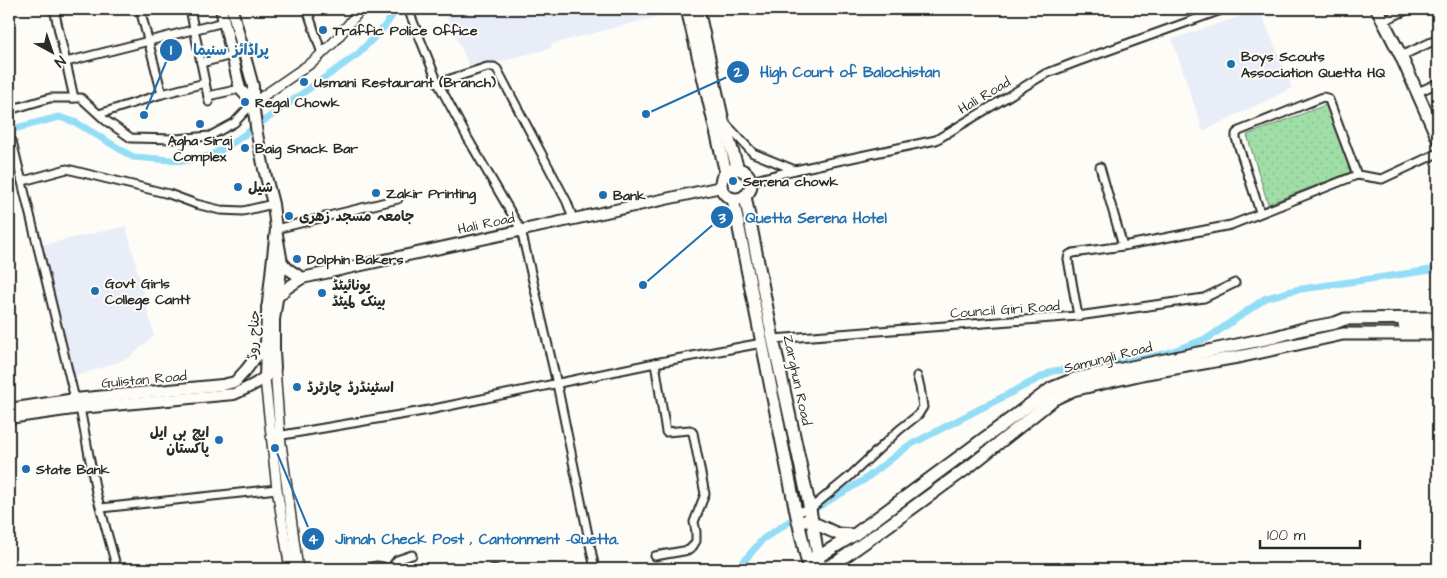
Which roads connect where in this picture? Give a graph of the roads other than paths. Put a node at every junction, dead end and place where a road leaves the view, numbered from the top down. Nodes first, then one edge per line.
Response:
1 (56, 9) edge
2 (140, 9) edge
3 (190, 9) edge
4 (220, 9) edge
5 (232, 9) edge
6 (307, 9) edge
7 (361, 9) edge
8 (408, 9) edge
9 (687, 9) edge
10 (698, 9) edge
11 (1224, 9) edge
12 (1377, 9) edge
13 (1409, 9) edge
14 (1211, 11) edge
15 (1385, 16) edge
16 (224, 22) junction
17 (194, 30) junction
18 (699, 35) junction
19 (1438, 39) edge
20 (148, 42) junction
21 (322, 54) junction
22 (232, 55) junction
23 (1404, 55) junction
24 (66, 62) junction
25 (201, 63) junction
26 (205, 82) junction
27 (438, 83) junction
28 (1438, 83) edge
29 (240, 89) junction
30 (1420, 91) junction
31 (162, 94) junction
32 (74, 98) junction
33 (254, 109) junction
34 (9, 110) edge
35 (99, 114) junction
36 (723, 121) junction
37 (1438, 134) edge
38 (12, 141) dead end
39 (1438, 153) edge
40 (1100, 167) dead end
41 (738, 169) junction
42 (795, 170) junction
43 (726, 173) junction
44 (1357, 175) junction
45 (22, 181) junction
46 (751, 181) junction
47 (721, 187) junction
48 (745, 196) junction
49 (398, 199) dead end
50 (733, 199) junction
51 (273, 204) junction
52 (1260, 212) junction
53 (573, 219) junction
54 (276, 229) junction
55 (521, 230) junction
56 (1123, 246) junction
57 (274, 251) junction
58 (282, 263) junction
59 (302, 278) junction
60 (1235, 282) dead end
61 (278, 298) junction
62 (268, 308) junction
63 (1078, 316) junction
64 (1438, 318) edge
65 (1335, 323) junction
66 (1438, 326) edge
67 (1438, 334) edge
68 (1325, 338) junction
69 (774, 339) junction
70 (1438, 342) edge
71 (762, 343) junction
72 (265, 345) junction
73 (655, 363) junction
74 (275, 368) junction
75 (917, 376) dead end
76 (265, 378) junction
77 (557, 384) junction
78 (77, 404) junction
79 (9, 409) edge
80 (9, 418) edge
81 (276, 436) junction
82 (277, 489) junction
83 (101, 508) junction
84 (810, 509) junction
85 (796, 513) junction
86 (812, 522) junction
87 (854, 534) junction
88 (858, 547) junction
89 (412, 555) dead end
90 (655, 556) dead end
91 (811, 562) edge
92 (117, 569) edge
93 (290, 569) edge
94 (298, 569) edge
95 (356, 569) edge
96 (384, 569) edge
97 (394, 569) edge
98 (595, 569) edge
99 (822, 569) edge
100 (838, 569) edge

1 - 24 street
2 - 20 street
3 - 17 street
4 - 16 main road
5 - 33 main road, جناح روڈ
6 - 21 street
7 - 21 street
8 - 27 street
9 - 18 main road
10 - 18 main road
11 - 14 street, Hali Road
12 - 15 main road
13 - 15 street
14 - 42 street, Hali Road
15 - 23 main road
16 - 17 street
16 - 22 main road
17 - 20 street
17 - 25 street
18 - 36 main road
18 - 43 main road
19 - 23 street
20 - 24 street
20 - 31 street
21 - 33 street
22 - 25 street
22 - 29 main road
23 - 30 main road
24 - 32 street
25 - 26 street
26 - 29 street
26 - 31 street
27 - 53 street
27 - 55 street
28 - 30 street
29 - 33 main road
30 - 37 main road
31 - 35 street
32 - 34 street
32 - 35 street
33 - 35 street
33 - 51 main road, جناح روڈ
36 - 41 main road
36 - 42 street
38 - 45 street
39 - 44 street
40 - 56 street
41 - 43 main road
41 - 46 main road
42 - 46 street, Hali Road
43 - 47 main road
44 - 52 street
44 - 52 street
45 - 51 street
45 - 78 street
46 - 48 main road
47 - 50 main road
47 - 53 main road, Hali Road
48 - 50 main road
48 - 69 main road, Zarghun Road
49 - 54 street
50 - 71 main road, Zarghun Road
51 - 54 main road, جناح روڈ
52 - 56 street
53 - 55 main road, Hali Road
54 - 57 main road, جناح روڈ
54 - 58 main road, جناح روڈ
55 - 59 main road, Hali Road
55 - 77 street
56 - 63 street
57 - 58 main road
57 - 62 main road, جناح روڈ
58 - 59 main road
58 - 61 main road, جناح روڈ
59 - 61 main road, Hali Road
60 - 63 street, Council Giri Road
61 - 62 main road, Hali Road
61 - 74 main road, جناح روڈ
62 - 72 main road, جناح روڈ
63 - 69 street, Council Giri Road
64 - 65 main road, Samungli Road
65 - 66 main road
65 - 87 main road, Samungli Road
67 - 68 main road
68 - 70 main road, Samungli Road
68 - 88 main road, Samungli Road
69 - 84 main road, Zarghun Road
71 - 73 street
71 - 85 main road, Zarghun Road
72 - 76 main road, جناح روڈ
72 - 78 main road, Gulistan Road
73 - 77 street
73 - 90 street
74 - 76 main road, Gulistan Road
74 - 81 street, جناح روڈ
75 - 84 street
76 - 78 main road, Gulistan Road
76 - 81 street, جناح روڈ
77 - 81 street
77 - 98 street
78 - 79 main road, Gulistan Road
78 - 80 main road, Gulistan Road
78 - 83 street
81 - 82 street, جناح روڈ
81 - 94 street, جناح روڈ
82 - 83 street
82 - 93 street, جناح روڈ
83 - 92 street
84 - 85 street
84 - 86 main road, Zarghun Road
85 - 86 main road
85 - 91 main road, Zarghun Road
86 - 87 main road
86 - 91 main road, Zarghun Road
87 - 91 main road, Samungli Road
88 - 99 main road, Samungli Road
88 - 100 main road
89 - 97 street
91 - 99 main road, Zarghun Road
95 - 96 street

